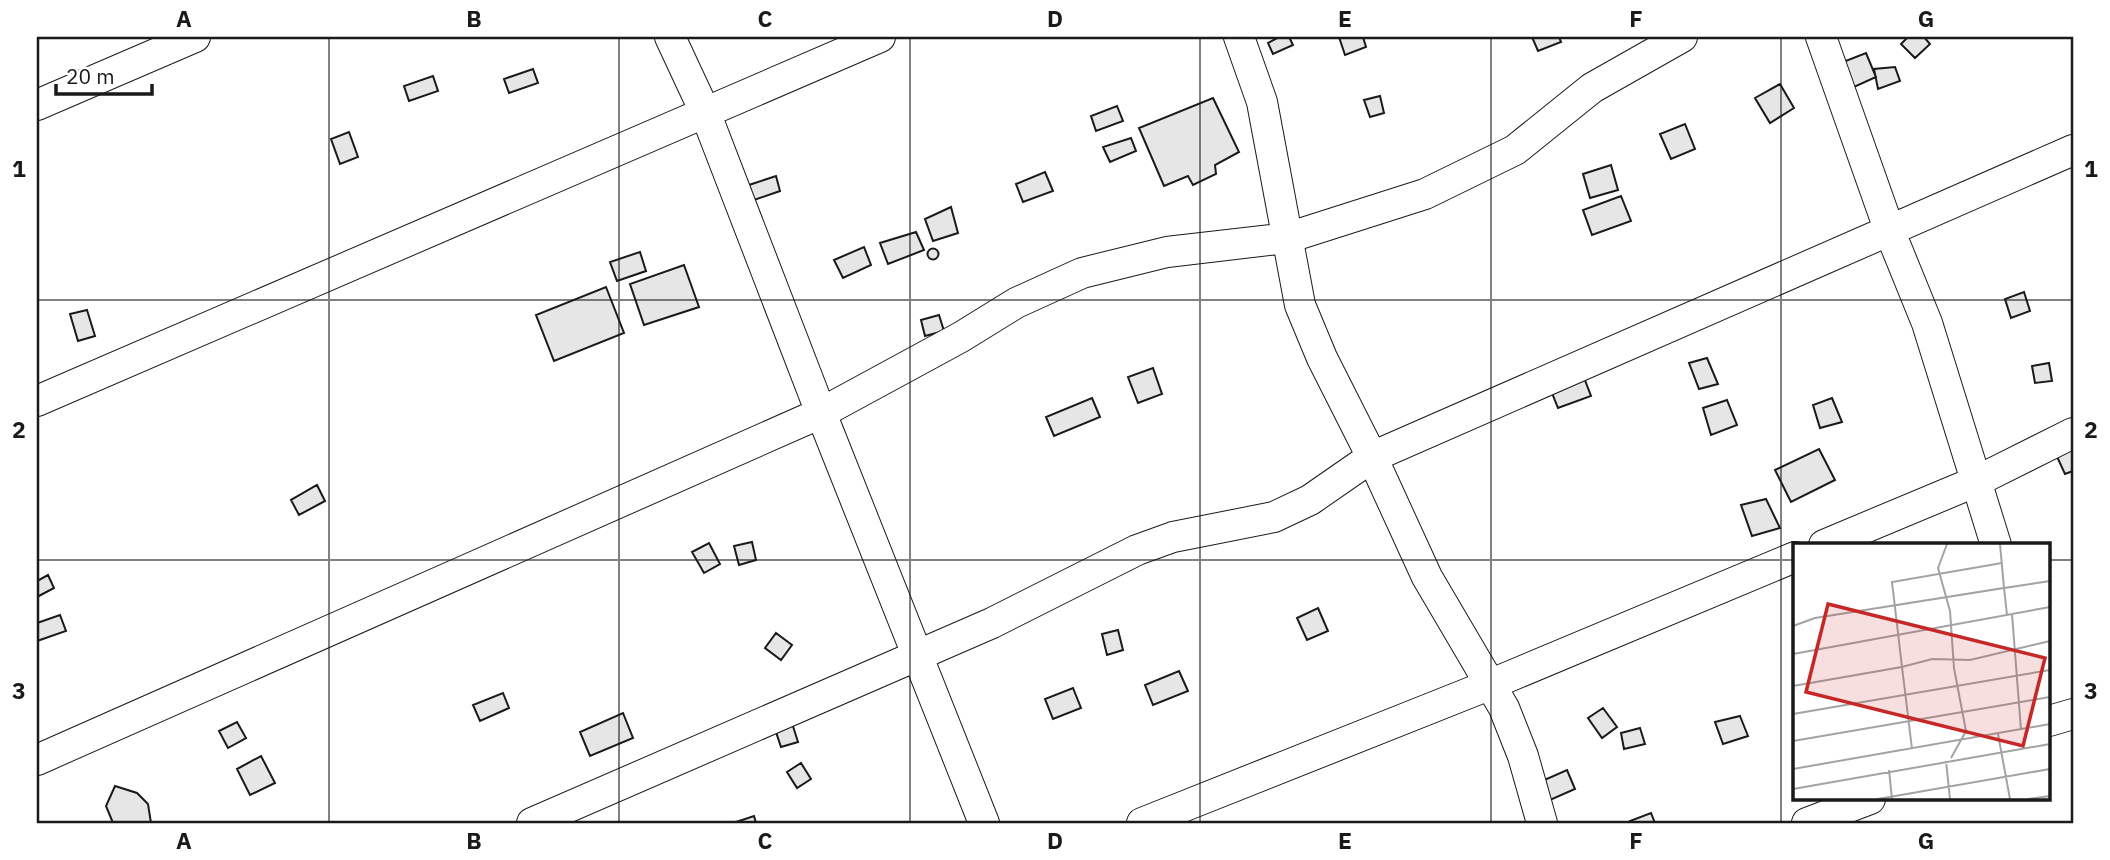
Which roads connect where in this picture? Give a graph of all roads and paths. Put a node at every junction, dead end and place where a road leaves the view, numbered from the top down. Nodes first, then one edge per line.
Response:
1 (195, 37) edge
2 (670, 37) edge
3 (880, 37) edge
4 (1239, 37) edge
5 (1682, 37) edge
6 (1821, 37) edge
7 (37, 104) edge
8 (705, 112) junction
9 (2073, 150) edge
10 (1890, 232) junction
11 (1287, 238) junction
12 (37, 401) edge
13 (821, 413) junction
14 (2073, 433) edge
15 (1372, 457) junction
16 (1977, 481) junction
17 (1829, 543) edge
18 (1995, 543) edge
19 (1793, 558) edge
20 (917, 655) junction
21 (1489, 685) junction
22 (37, 760) edge
23 (1862, 809) edge
24 (532, 823) edge
25 (984, 823) edge
26 (1142, 823) edge
27 (1542, 823) edge
28 (1807, 823) edge

1 - 7 street
2 - 8 street
3 - 8 street
4 - 11 street
5 - 11 street
6 - 10 street
8 - 12 street
8 - 13 street
9 - 10 street
10 - 15 street
10 - 16 street
11 - 13 street
11 - 15 street
13 - 20 street
13 - 22 street
14 - 16 street
15 - 20 street
15 - 21 street
16 - 17 street
16 - 18 street
19 - 21 street
20 - 24 street
20 - 25 street
21 - 26 street
21 - 27 street
23 - 28 street

